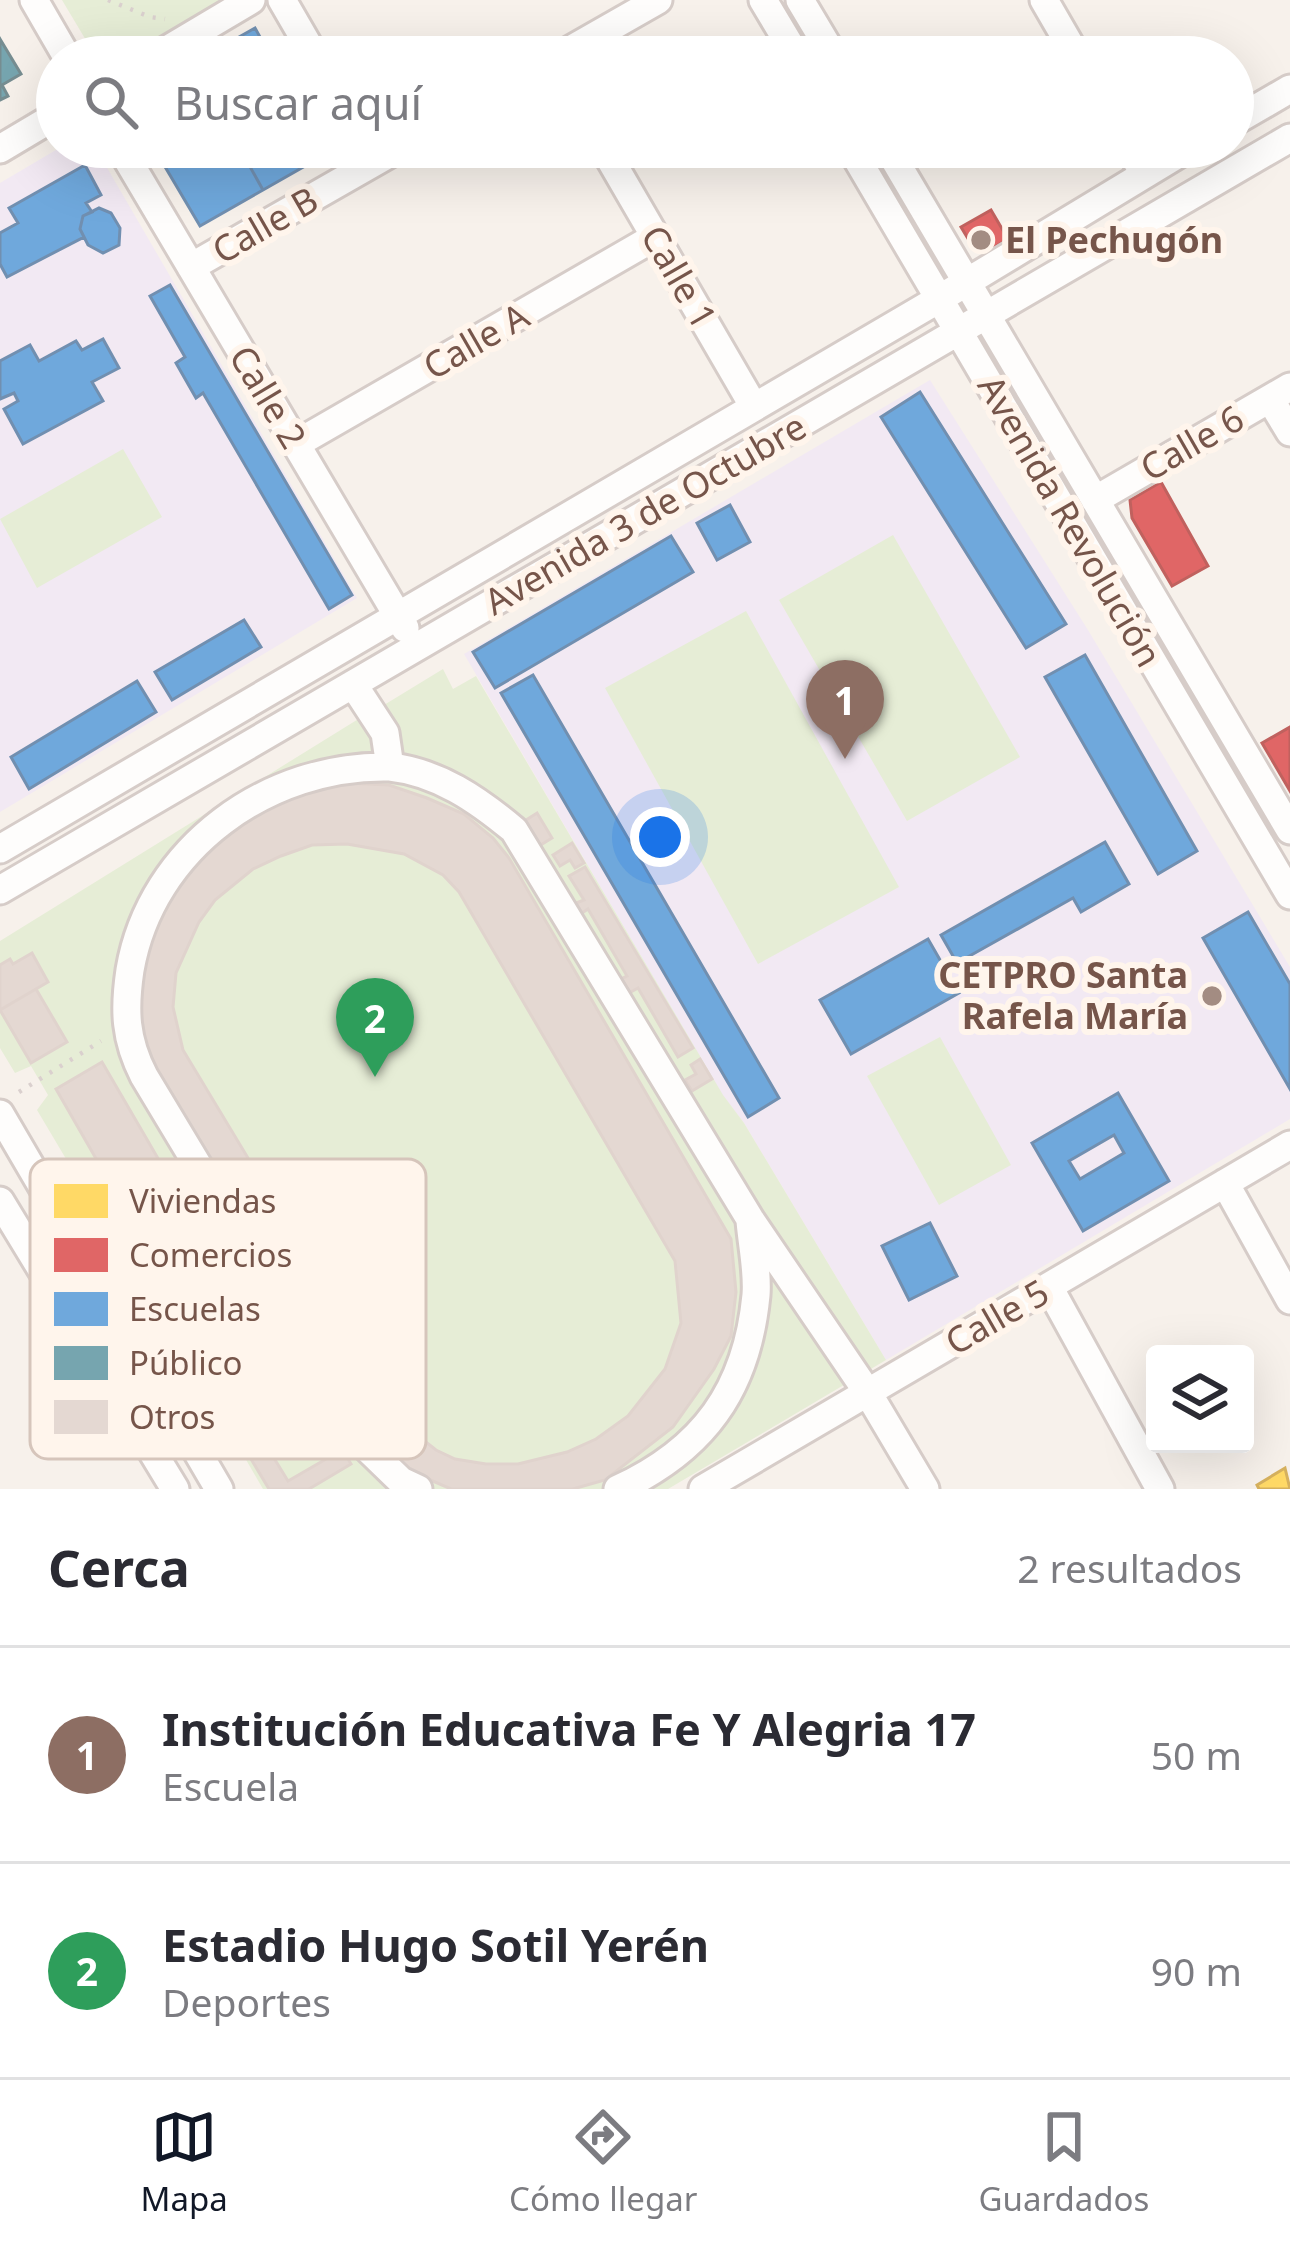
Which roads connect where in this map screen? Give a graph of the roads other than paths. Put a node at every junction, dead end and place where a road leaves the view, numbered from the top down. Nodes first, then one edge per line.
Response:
1 (34, 0) edge
2 (250, 0) edge
3 (282, 0) edge
4 (658, 0) edge
5 (763, 0) edge
6 (800, 0) edge
7 (1051, 2) edge
8 (55, 36) edge
9 (189, 36) edge
10 (303, 36) edge
11 (595, 36) edge
12 (784, 36) edge
13 (821, 36) edge
14 (1067, 36) edge
15 (1290, 89) edge
16 (1254, 110) edge
17 (36, 128) edge
18 (1290, 138) edge
19 (0, 149) edge
20 (1254, 159) edge
21 (132, 168) edge
22 (355, 168) edge
23 (615, 168) edge
24 (862, 168) edge
25 (899, 168) edge
26 (1141, 168) edge
27 (1154, 168) edge
28 (1238, 168) edge
29 (1144, 174) junction
30 (656, 237) junction
31 (191, 267) junction
32 (967, 282) junction
33 (939, 299) junction
34 (986, 315) junction
35 (958, 332) junction
36 (1280, 393) edge
37 (743, 413) junction
38 (1290, 432) edge
39 (296, 444) junction
40 (753, 452) junction
41 (1095, 500) junction
42 (398, 616) junction
43 (416, 648) junction
44 (353, 684) junction
45 (390, 767) junction
46 (1290, 830) edge
47 (0, 849) edge
48 (0, 890) edge
49 (1290, 895) edge
50 (0, 1114) edge
51 (1290, 1145) edge
52 (194, 1159) edge
53 (30, 1165) edge
54 (1225, 1183) junction
55 (0, 1201) edge
56 (750, 1219) junction
57 (30, 1250) edge
58 (1048, 1287) junction
59 (1290, 1300) edge
60 (868, 1393) junction
61 (157, 1459) edge
62 (201, 1459) edge
63 (379, 1459) edge
64 (175, 1489) edge
65 (218, 1489) edge
66 (418, 1489) edge
67 (618, 1489) edge
68 (703, 1489) edge
69 (926, 1489) edge
70 (1160, 1489) edge

1 - 8 street
2 - 9 street
3 - 10 street
4 - 11 street
5 - 12 street
6 - 13 street
7 - 14 street
15 - 16 street
17 - 19 street
18 - 20 street, Avenida 3 de Octubre
21 - 31 street, Calle 2
22 - 31 street, Calle B
23 - 30 street, Calle 1
24 - 33 street, Avenida Revolución
25 - 32 street, Avenida Revolución
26 - 29 street
27 - 29 street, Avenida 3 de Octubre
28 - 34 street, Avenida 3 de Octubre
29 - 32 street, Avenida 3 de Octubre
30 - 37 street, Calle 1
30 - 39 street, Calle A
31 - 39 street, Calle 2
32 - 33 street, Avenida 3 de Octubre
32 - 34 street, Avenida Revolución
33 - 35 street, Avenida Revolución
33 - 37 street, Avenida 3 de Octubre
34 - 35 street, Avenida 3 de Octubre
34 - 41 street, Avenida Revolución
35 - 40 street, Avenida 3 de Octubre
35 - 49 street, Avenida Revolución
36 - 38 street
36 - 41 street, Calle 6
37 - 40 street, Calle 1
37 - 42 street, Avenida 3 de Octubre
39 - 42 street, Calle 2
40 - 43 street, Avenida 3 de Octubre
41 - 46 street, Avenida Revolución
42 - 43 street, Calle 2
42 - 47 street, Avenida 3 de Octubre
43 - 44 street, Avenida 3 de Octubre
44 - 45 street
44 - 48 street, Avenida 3 de Octubre
45 - 52 street
45 - 56 street
50 - 53 street
51 - 54 street, Calle 5
54 - 58 street, Calle 5
54 - 59 street
55 - 57 street
56 - 60 street
56 - 67 street
58 - 60 street, Calle 5
58 - 70 street
60 - 68 street, Calle 5
60 - 69 street
61 - 64 street
62 - 65 street
63 - 66 street

